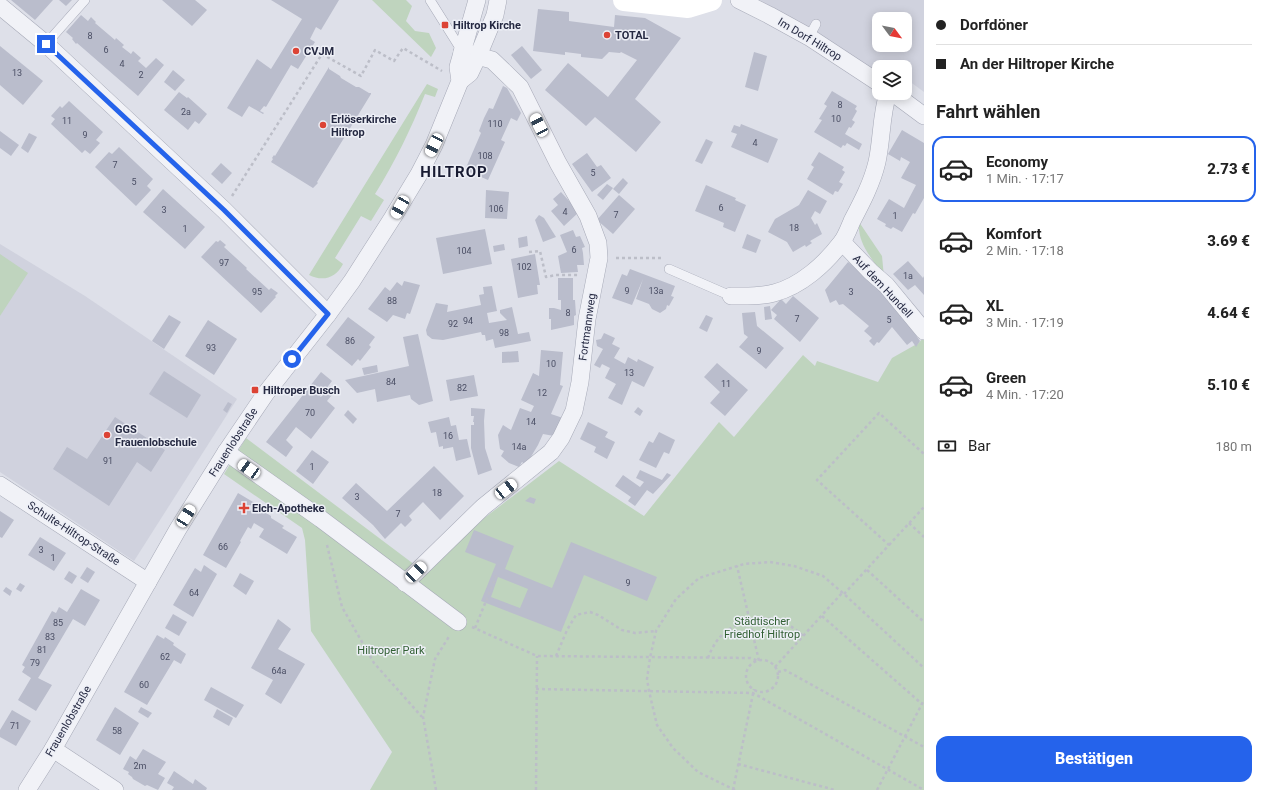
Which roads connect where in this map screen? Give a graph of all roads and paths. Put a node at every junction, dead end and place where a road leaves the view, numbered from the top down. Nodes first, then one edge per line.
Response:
1 (85, 0) edge
2 (430, 0) edge
3 (477, 0) edge
4 (498, 0) edge
5 (624, 0) edge
6 (711, 0) edge
7 (738, 0) edge
8 (0, 6) edge
9 (46, 44) junction
10 (470, 54) junction
11 (433, 65) dead end
12 (872, 78) edge
13 (886, 100) edge
14 (902, 100) edge
15 (924, 116) edge
16 (224, 210) junction
17 (842, 242) junction
18 (529, 252) dead end
19 (599, 258) junction
20 (669, 268) joint
21 (596, 275) junction
22 (731, 296) joint
23 (328, 314) junction
24 (924, 331) edge
25 (226, 452) junction
26 (924, 454) edge
27 (0, 485) edge
28 (924, 507) edge
29 (320, 519) junction
30 (909, 523) junction
31 (924, 537) edge
32 (889, 545) junction
33 (738, 566) junction
34 (866, 570) junction
35 (497, 574) dead end
36 (148, 582) junction
37 (405, 583) junction
38 (843, 593) junction
39 (822, 616) junction
40 (750, 620) junction
41 (458, 622) joint
42 (924, 622) edge
43 (474, 628) dead end
44 (656, 631) junction
45 (486, 634) dead end
46 (803, 636) junction
47 (537, 656) junction
48 (556, 656) junction
49 (650, 658) junction
50 (708, 658) junction
51 (759, 661) junction
52 (775, 667) junction
53 (924, 668) edge
54 (778, 672) junction
55 (754, 688) junction
56 (536, 689) junction
57 (649, 691) junction
58 (753, 693) junction
59 (924, 700) edge
60 (922, 704) junction
61 (423, 717) junction
62 (905, 736) junction
63 (924, 747) edge
64 (53, 749) junction
65 (738, 764) junction
66 (888, 769) junction
67 (27, 790) edge
68 (115, 790) edge
69 (436, 790) edge
70 (536, 790) edge
71 (734, 790) edge
72 (835, 790) edge
73 (877, 790) edge
74 (924, 790) edge

1 - 9 lane
2 - 10 lane
3 - 10 street, Frauenlobstraße
4 - 10 street, Frauenlobstraße
5 - 6 main road
7 - 12 street, Im Dorf Hiltrop
8 - 9 street
9 - 16 street
10 - 19 street, Fortmannweg
10 - 23 street, Frauenlobstraße
11 - 16 path
13 - 17 street
14 - 15 street
16 - 23 street
17 - 22 street
17 - 24 street, Auf dem Hundell
18 - 21 path
19 - 20 path
19 - 21 street, Fortmannweg
20 - 22 lane
21 - 37 street, Fortmannweg
23 - 25 street, Frauenlobstraße
25 - 29 street
25 - 36 street, Frauenlobstraße
26 - 32 path
27 - 36 street, Schulte-Hiltrop-Straße
28 - 30 path
29 - 37 street
29 - 61 path
30 - 31 path
30 - 32 path
32 - 34 path
33 - 38 path
33 - 40 path
33 - 44 path
34 - 38 path
34 - 42 path
35 - 43 path
36 - 64 street, Frauenlobstraße
37 - 41 street
38 - 39 path
38 - 53 path
39 - 46 path
39 - 60 path
40 - 46 path
40 - 50 path
40 - 51 path
41 - 61 path
44 - 48 path
44 - 49 path
45 - 47 path
46 - 52 path
47 - 48 path
47 - 56 path
48 - 49 path
49 - 50 path
49 - 57 path
50 - 51 path
51 - 52 path
51 - 55 path
52 - 54 path
54 - 55 path
54 - 62 path
55 - 58 path
56 - 57 path
56 - 70 path
57 - 58 path
57 - 71 path
58 - 65 path
58 - 66 path
59 - 60 path
60 - 62 path
61 - 69 path
62 - 63 path
62 - 66 path
64 - 67 street, Frauenlobstraße
64 - 68 street
65 - 71 path
65 - 72 path
66 - 73 path
66 - 74 path

